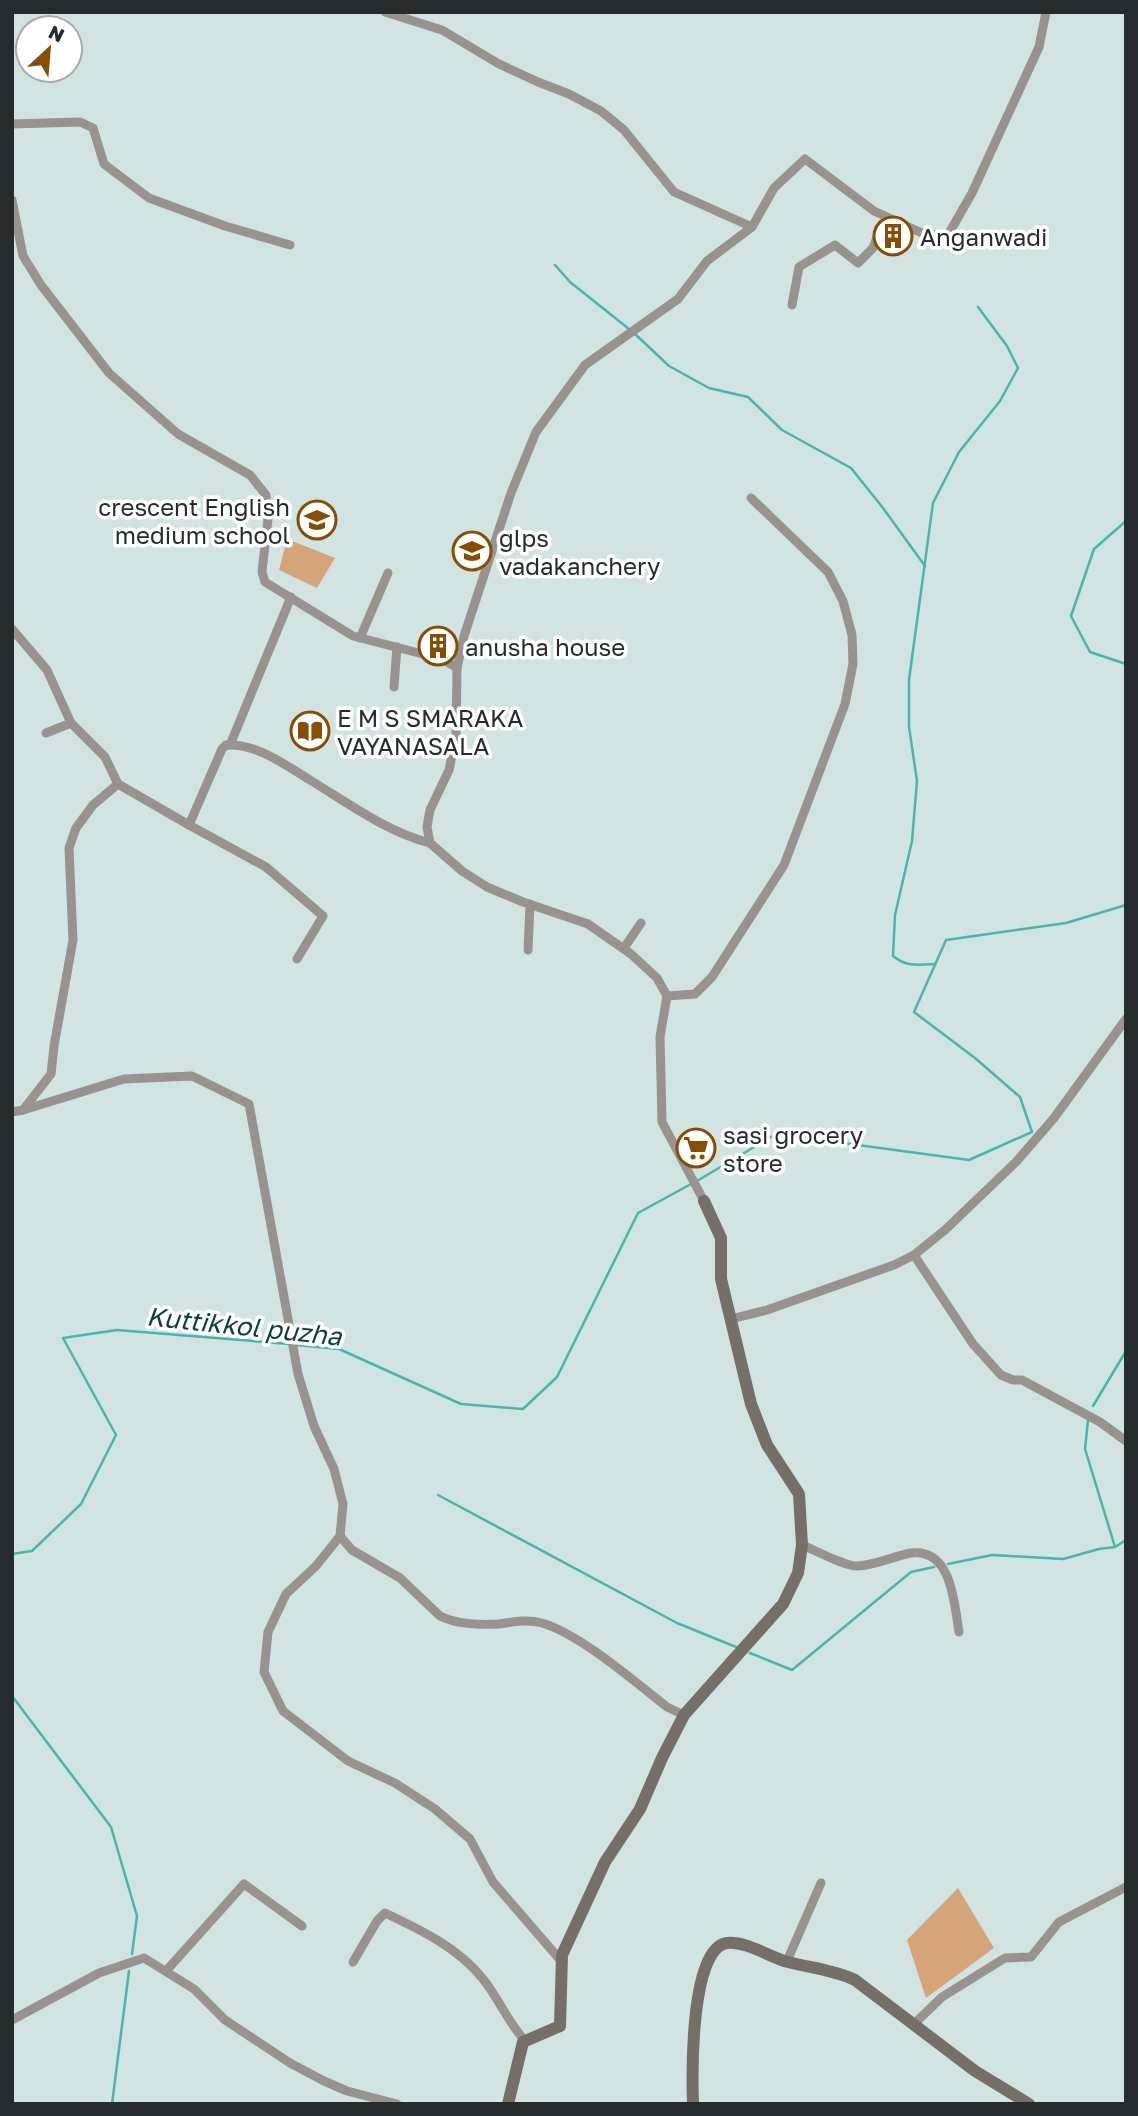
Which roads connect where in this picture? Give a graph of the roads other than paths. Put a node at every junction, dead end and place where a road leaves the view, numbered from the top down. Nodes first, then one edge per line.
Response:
1 (385, 12) edge
2 (1046, 12) edge
3 (12, 124) edge
4 (12, 200) edge
5 (895, 221) junction
6 (752, 227) junction
7 (290, 245) dead end
8 (23, 256) junction
9 (12, 264) edge
10 (792, 306) dead end
11 (751, 498) dead end
12 (388, 573) dead end
13 (291, 597) junction
14 (12, 629) edge
15 (360, 638) junction
16 (397, 648) junction
17 (457, 668) junction
18 (394, 687) dead end
19 (71, 723) junction
20 (46, 733) dead end
21 (230, 744) junction
22 (118, 783) junction
23 (189, 825) junction
24 (430, 843) junction
25 (530, 904) junction
26 (641, 923) dead end
27 (624, 948) junction
28 (528, 950) dead end
29 (297, 959) dead end
30 (667, 996) junction
31 (1126, 1019) edge
32 (38, 1093) junction
33 (58, 1100) junction
34 (23, 1110) junction
35 (12, 1112) edge
36 (704, 1202) joint
37 (914, 1255) junction
38 (731, 1318) junction
39 (1126, 1441) edge
40 (340, 1536) junction
41 (802, 1545) junction
42 (959, 1632) dead end
43 (684, 1715) junction
44 (821, 1883) dead end
45 (1126, 1887) edge
46 (302, 1926) dead end
47 (787, 1961) junction
48 (353, 1962) dead end
49 (562, 1962) junction
50 (166, 1972) junction
51 (12, 2020) edge
52 (912, 2025) junction
53 (525, 2041) junction
54 (397, 2104) edge
55 (508, 2104) edge
56 (693, 2104) edge
57 (1029, 2104) edge

1 - 6 street
2 - 5 street
3 - 7 street
4 - 8 street
5 - 6 street
5 - 10 street
6 - 17 street
8 - 9 street
8 - 13 street
11 - 30 street
12 - 15 street
13 - 15 street
13 - 21 street
14 - 19 street
15 - 16 street
16 - 17 street
16 - 18 street
17 - 24 street
19 - 20 street
19 - 22 street
21 - 23 street
21 - 24 street
22 - 23 street
22 - 32 street
23 - 29 street
24 - 25 street
25 - 27 street
25 - 28 street
26 - 27 street
27 - 30 street
30 - 36 street
31 - 37 street
32 - 33 street
32 - 34 street
33 - 34 street
33 - 40 street
34 - 35 street
36 - 38 street
37 - 38 street
37 - 39 street
38 - 41 street
40 - 43 street
40 - 49 street
41 - 42 street
41 - 43 street
43 - 49 street
44 - 47 street
45 - 52 street
46 - 50 street
47 - 52 street
47 - 56 street
48 - 53 street
49 - 53 street
50 - 51 street
50 - 54 street
52 - 57 street
53 - 55 street

